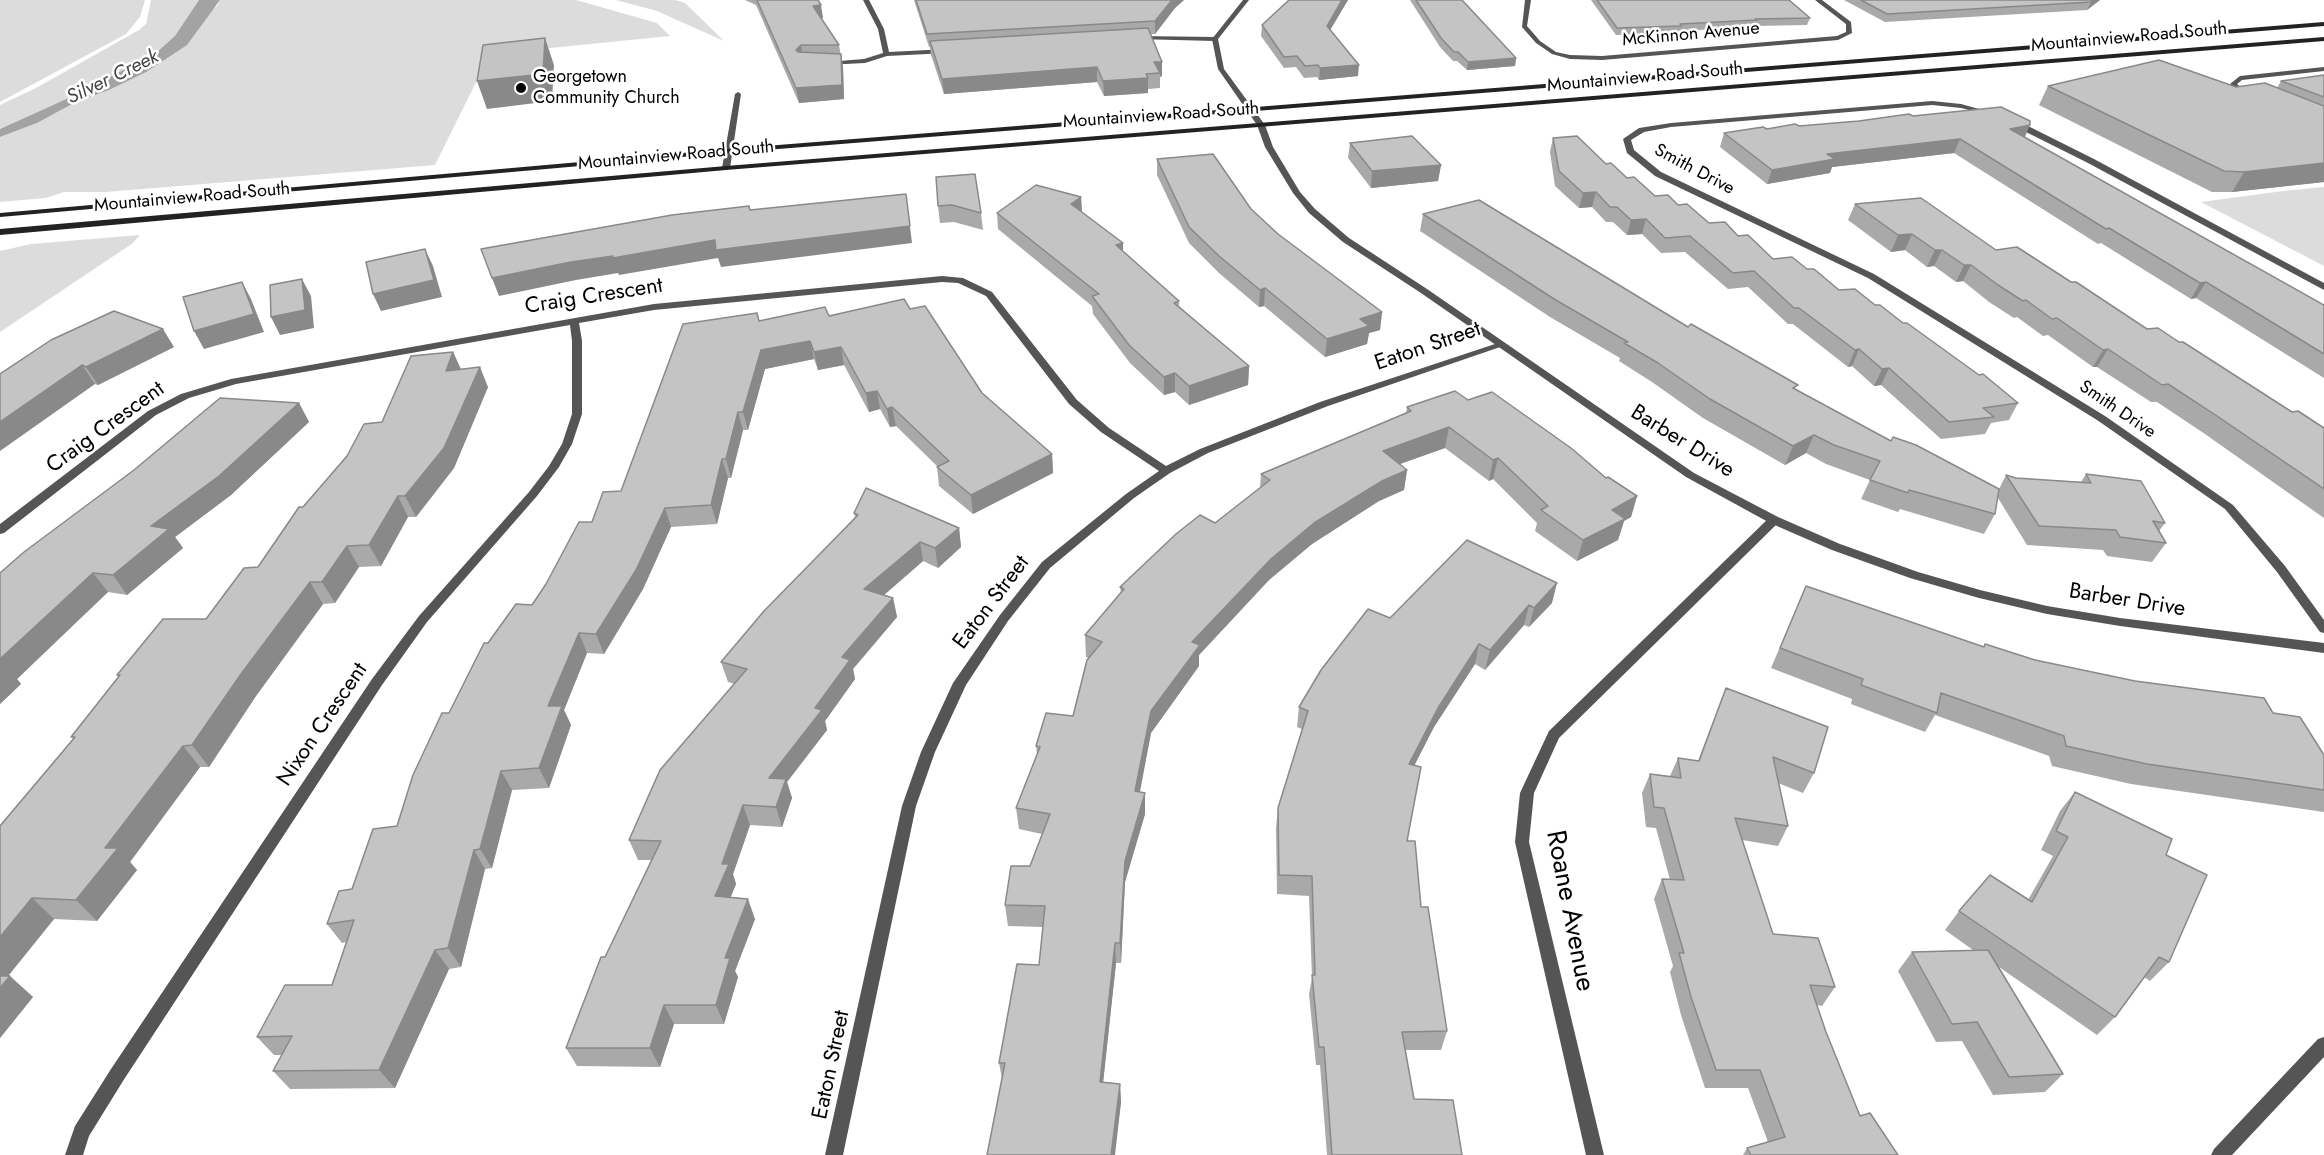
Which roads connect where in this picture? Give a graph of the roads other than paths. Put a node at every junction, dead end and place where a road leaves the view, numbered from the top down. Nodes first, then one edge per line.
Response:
1 (866, 0) edge
2 (1246, 0) edge
3 (1528, 0) edge
4 (1818, 0) edge
5 (2324, 24) edge
6 (1129, 39) edge
7 (1215, 39) junction
8 (2324, 39) edge
9 (951, 51) edge
10 (886, 54) junction
11 (813, 63) edge
12 (2324, 69) edge
13 (738, 94) dead end
14 (2255, 98) edge
15 (1250, 110) junction
16 (1261, 125) junction
17 (728, 151) junction
18 (726, 168) junction
19 (0, 215) edge
20 (0, 232) edge
21 (2324, 287) edge
22 (574, 320) junction
23 (1501, 345) junction
24 (1166, 471) junction
25 (1773, 520) junction
26 (0, 530) edge
27 (2324, 629) edge
28 (2324, 648) edge
29 (2324, 1045) edge
30 (74, 1155) edge
31 (834, 1155) edge
32 (1594, 1155) edge
33 (2220, 1155) edge

1 - 10 street
2 - 7 street
3 - 4 street, McKinnon Avenue
5 - 15 main road, Mountainview Road South
6 - 7 street
7 - 15 street, Barber Drive
8 - 16 main road, Mountainview Road South
9 - 10 street
10 - 11 street
12 - 14 street
13 - 17 street
15 - 16 street, Barber Drive
15 - 17 main road, Mountainview Road South
16 - 18 main road, Mountainview Road South
16 - 23 street, Barber Drive
17 - 18 street
17 - 19 main road, Mountainview Road South
18 - 20 main road, Mountainview Road South
21 - 27 street, Smith Drive
22 - 24 street, Craig Crescent
22 - 26 street, Craig Crescent
22 - 30 street, Nixon Crescent
23 - 24 street, Eaton Street
23 - 25 street, Barber Drive
24 - 31 street, Eaton Street
25 - 28 street, Barber Drive
25 - 32 street, Roane Avenue
29 - 33 street

